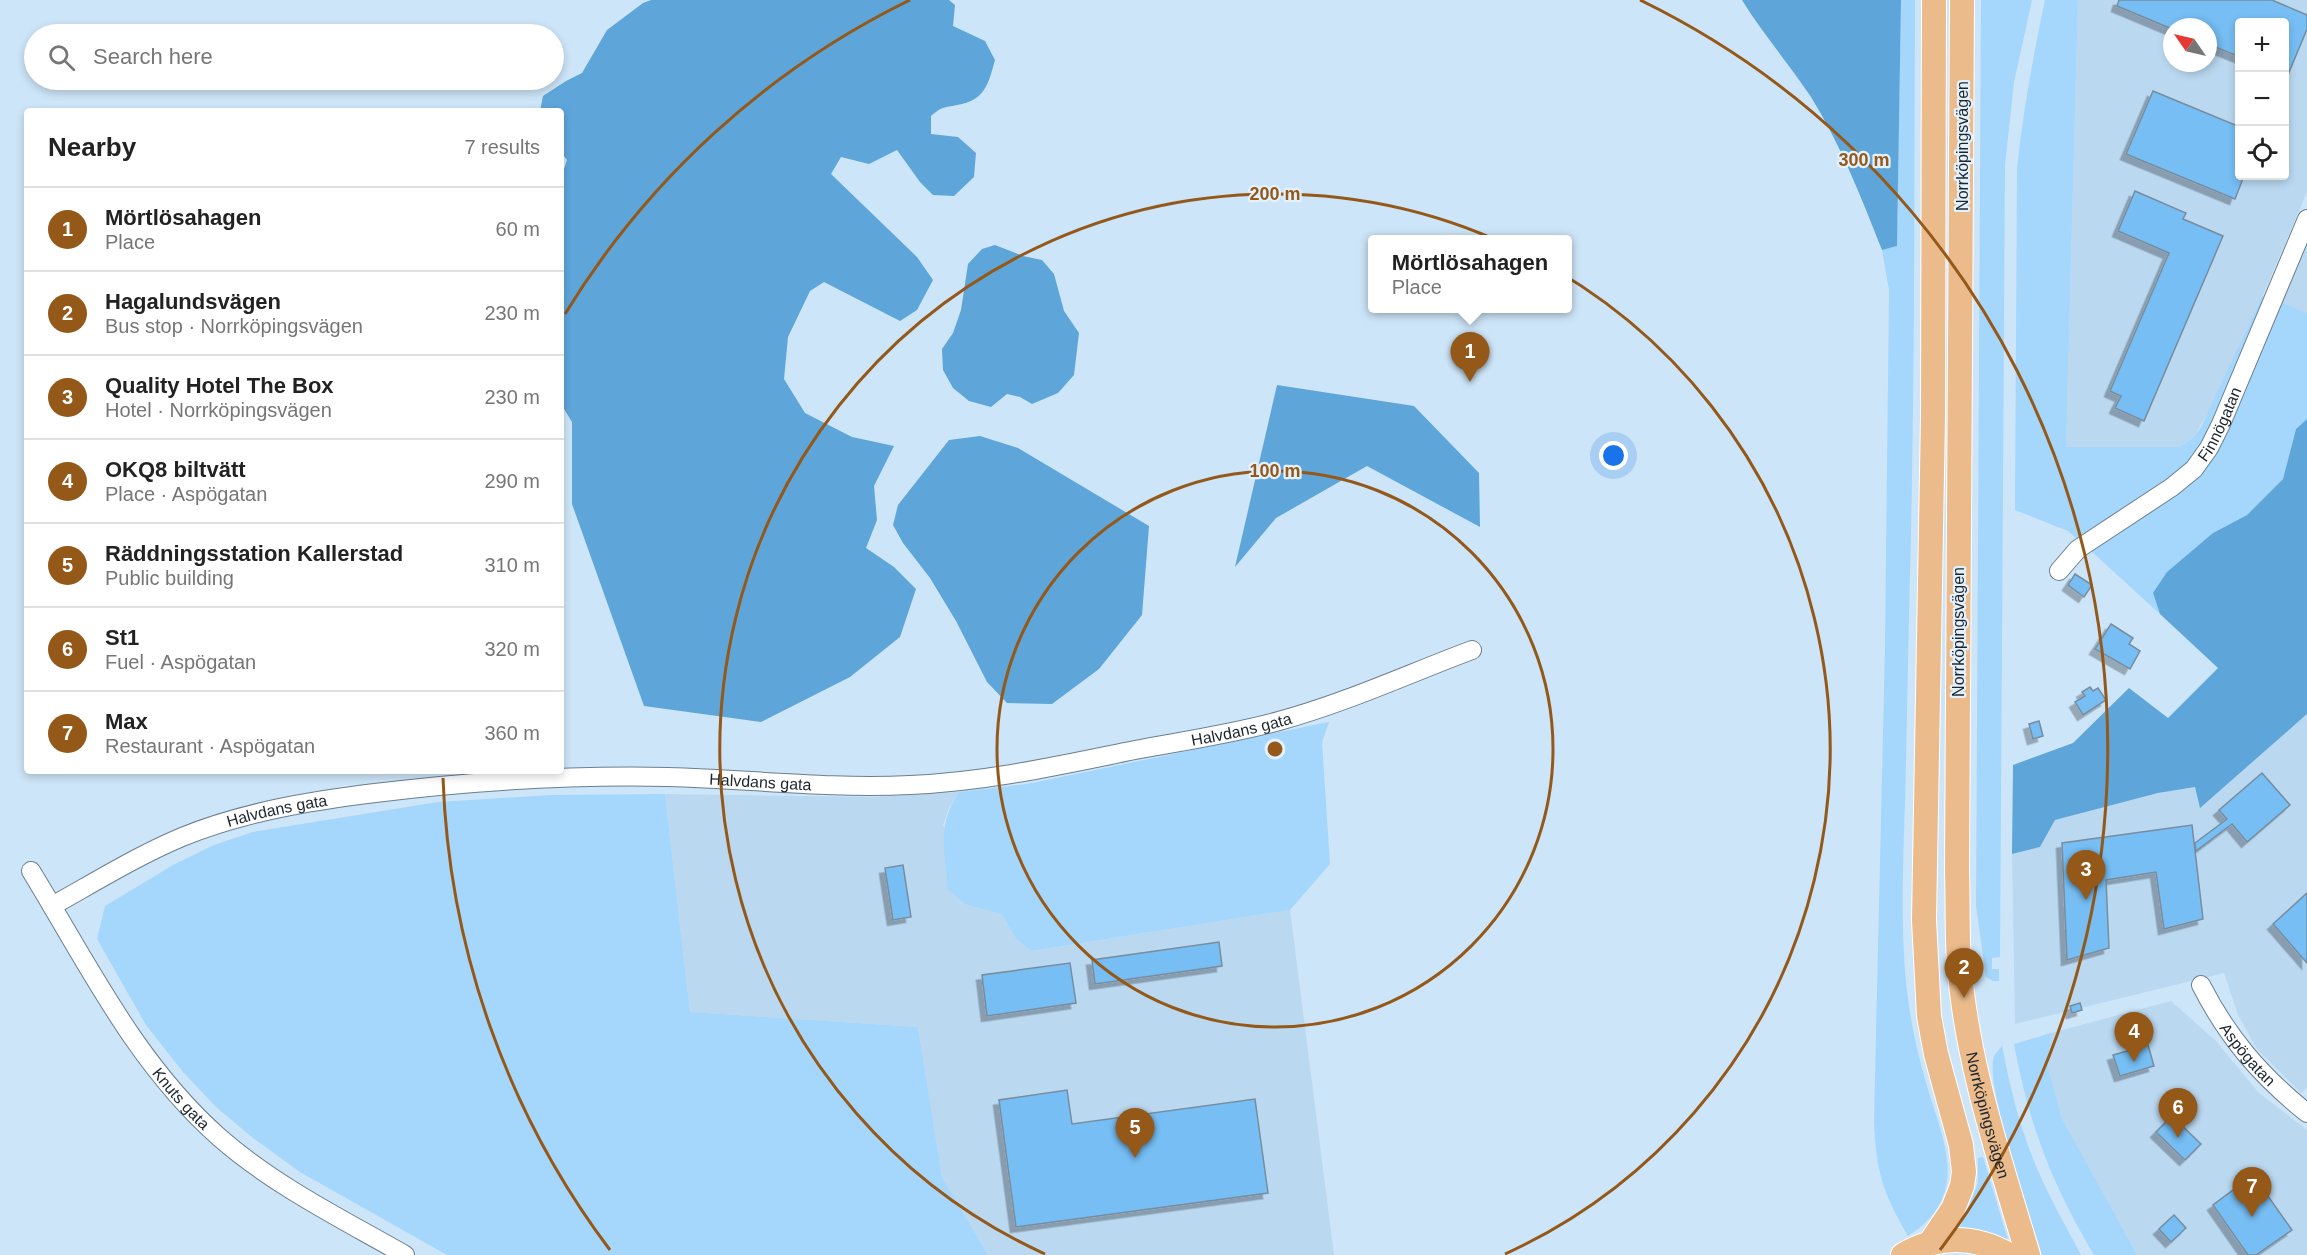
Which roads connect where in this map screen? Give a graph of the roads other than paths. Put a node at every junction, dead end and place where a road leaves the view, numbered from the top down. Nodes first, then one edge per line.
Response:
1 (1934, 0) edge
2 (1962, 0) edge
3 (2307, 219) edge
4 (2059, 571) dead end
5 (1472, 650) dead end
6 (31, 870) dead end
7 (52, 906) junction
8 (2201, 985) dead end
9 (2307, 1113) edge
10 (1930, 1243) junction
11 (405, 1255) edge
12 (1903, 1255) edge
13 (2008, 1255) edge
14 (2028, 1255) edge

1 - 10 main road, Norrköpingsvägen
2 - 14 main road, Norrköpingsvägen
3 - 4 street, Finnögatan
5 - 7 street, Halvdans gata
6 - 7 street, Knuts gata
7 - 11 street, Knuts gata
8 - 9 street, Aspögatan
10 - 12 main road
10 - 13 main road

